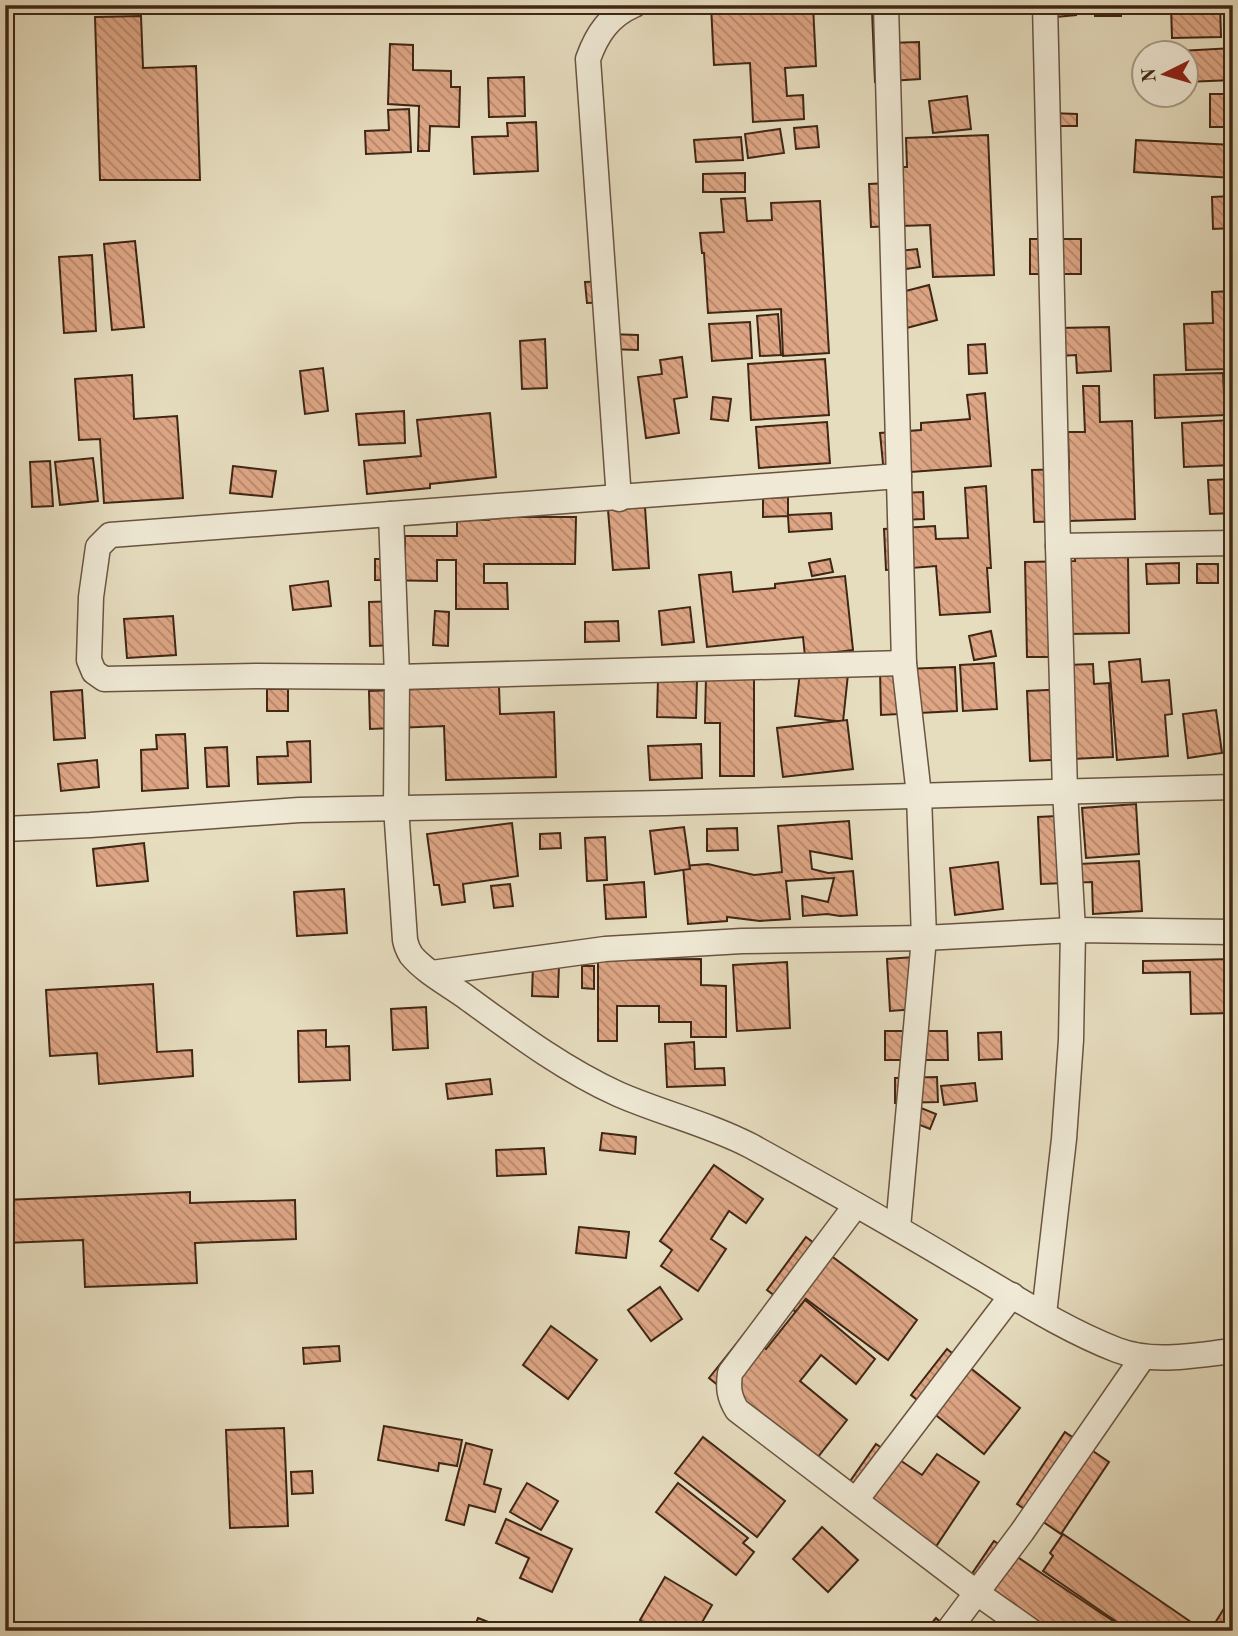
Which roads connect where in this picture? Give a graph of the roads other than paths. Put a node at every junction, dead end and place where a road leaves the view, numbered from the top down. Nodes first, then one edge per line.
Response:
1 (634, 5) edge
2 (886, 5) edge
3 (1045, 5) edge
4 (899, 476) junction
5 (619, 499) junction
6 (391, 514) junction
7 (1233, 542) edge
8 (1058, 546) junction
9 (904, 663) junction
10 (397, 677) junction
11 (1233, 787) edge
12 (1065, 790) junction
13 (919, 795) junction
14 (396, 807) junction
15 (5, 829) edge
16 (1073, 930) junction
17 (1233, 932) edge
18 (924, 938) junction
19 (432, 973) junction
20 (856, 1205) junction
21 (898, 1228) junction
22 (1012, 1295) junction
23 (1044, 1314) junction
24 (1233, 1351) edge
25 (1143, 1357) junction
26 (856, 1500) junction
27 (976, 1592) junction
28 (948, 1631) edge
29 (1031, 1631) edge

1 - 5 street
2 - 4 street
3 - 8 street
4 - 5 street
4 - 9 street
5 - 6 street
6 - 10 street
6 - 10 street
7 - 8 street
8 - 12 street
9 - 10 street
9 - 13 street
10 - 14 street
11 - 12 street
12 - 13 street
12 - 16 street
13 - 14 street
13 - 18 street
14 - 15 street
14 - 19 street
16 - 17 street
16 - 18 street
16 - 23 street
18 - 19 street
18 - 21 street
19 - 20 street
20 - 21 street
20 - 26 street
21 - 22 street
22 - 23 street
22 - 26 street
23 - 25 street
24 - 25 street
25 - 27 street
26 - 27 street
27 - 28 street
27 - 29 street

